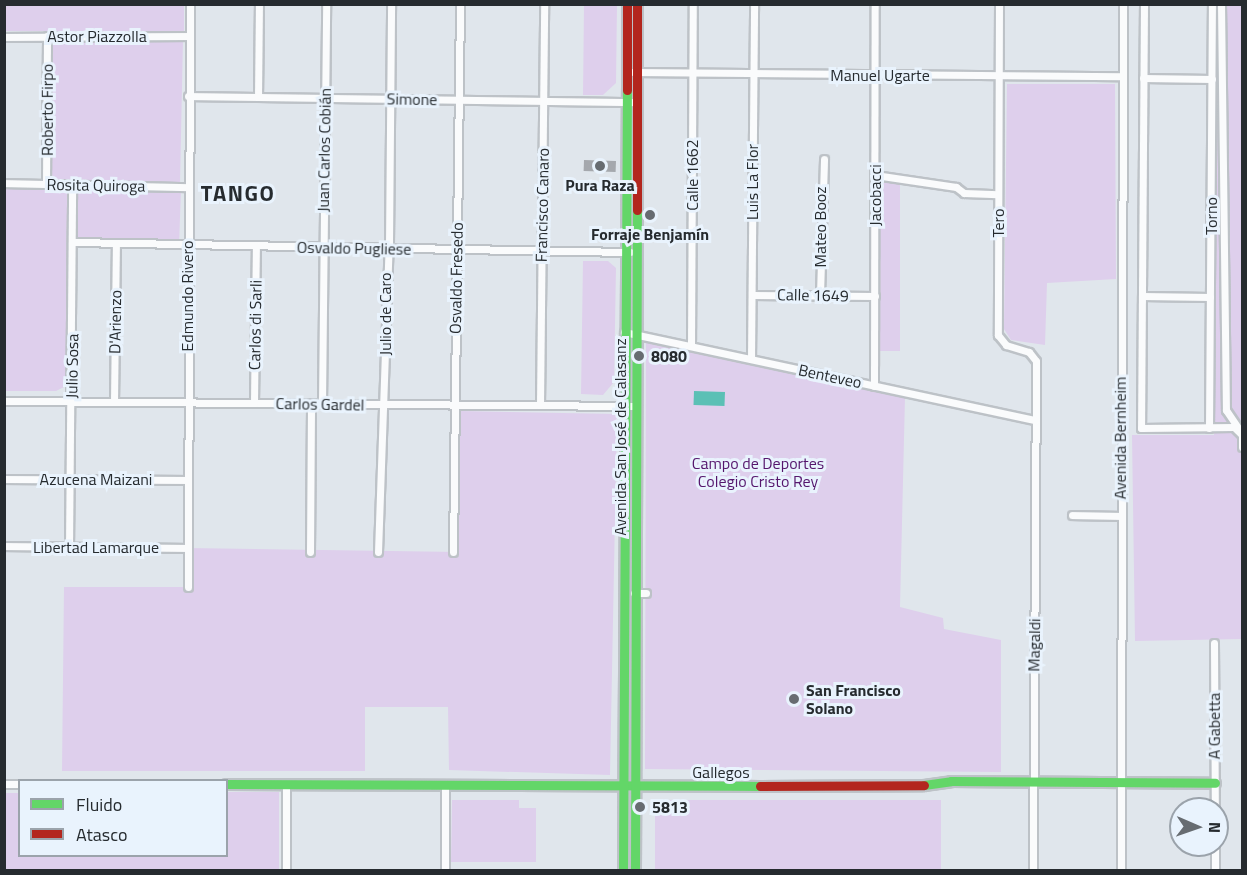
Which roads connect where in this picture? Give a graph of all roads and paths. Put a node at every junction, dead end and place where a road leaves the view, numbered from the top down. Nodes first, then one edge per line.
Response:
1 (190, 4) edge
2 (259, 4) edge
3 (326, 4) edge
4 (391, 4) edge
5 (460, 4) edge
6 (544, 4) edge
7 (627, 4) edge
8 (637, 4) edge
9 (693, 4) edge
10 (754, 4) edge
11 (875, 4) edge
12 (999, 4) edge
13 (1123, 4) edge
14 (1144, 4) edge
15 (1212, 4) edge
16 (1221, 4) edge
17 (47, 36) junction
18 (190, 36) junction
19 (4, 37) edge
20 (627, 72) junction
21 (637, 72) junction
22 (692, 73) junction
23 (753, 73) junction
24 (999, 75) junction
25 (875, 76) junction
26 (1122, 76) junction
27 (1143, 78) junction
28 (1212, 79) junction
29 (188, 96) junction
30 (258, 97) junction
31 (325, 98) junction
32 (390, 99) junction
33 (459, 100) junction
34 (543, 101) junction
35 (626, 102) junction
36 (637, 102) junction
37 (824, 159) dead end
38 (875, 175) junction
39 (4, 183) edge
40 (46, 184) junction
41 (72, 185) junction
42 (187, 188) junction
43 (998, 194) junction
44 (72, 242) junction
45 (116, 243) junction
46 (187, 244) junction
47 (256, 246) junction
48 (322, 248) junction
49 (387, 248) junction
50 (457, 249) junction
51 (542, 250) junction
52 (625, 252) junction
53 (636, 252) junction
54 (752, 295) junction
55 (820, 295) junction
56 (874, 296) junction
57 (1142, 296) junction
58 (1210, 297) junction
59 (624, 332) junction
60 (635, 334) junction
61 (691, 346) junction
62 (751, 359) junction
63 (874, 386) junction
64 (4, 401) edge
65 (71, 401) junction
66 (114, 402) junction
67 (186, 402) junction
68 (254, 403) junction
69 (311, 404) junction
70 (322, 404) junction
71 (383, 404) junction
72 (455, 405) junction
73 (540, 405) junction
74 (624, 406) junction
75 (635, 406) junction
76 (1036, 420) junction
77 (1209, 428) junction
78 (1240, 430) junction
79 (1242, 447) edge
80 (4, 479) edge
81 (70, 479) junction
82 (188, 480) junction
83 (1072, 516) dead end
84 (1120, 516) junction
85 (4, 546) edge
86 (69, 547) junction
87 (187, 548) junction
88 (310, 552) dead end
89 (378, 552) dead end
90 (453, 552) dead end
91 (188, 587) dead end
92 (646, 592) dead end
93 (634, 593) junction
94 (1214, 643) dead end
95 (1033, 782) junction
96 (1120, 782) junction
97 (1215, 783) junction
98 (228, 784) edge
99 (286, 784) junction
100 (445, 784) junction
101 (623, 786) junction
102 (635, 786) junction
103 (1215, 797) edge
104 (286, 870) edge
105 (445, 870) edge
106 (623, 870) edge
107 (635, 870) edge
108 (1033, 870) edge
109 (1121, 870) edge

1 - 18 street, Edmundo Rivero
2 - 30 street
3 - 31 street, Juan Carlos Cobián
4 - 32 street, Julio de Caro
5 - 33 street, Osvaldo Fresedo
6 - 34 street, Francisco Canaro
7 - 20 main road, Avenida San José de Calasanz
8 - 21 main road, Avenida San José de Calasanz
9 - 22 street, Calle 1662
10 - 23 street, Luis La Flor
11 - 25 street, Jacobacci
12 - 24 street, Tero
13 - 26 street, Avenida Bernheim
14 - 27 street
15 - 28 street, Torno
16 - 78 street
17 - 18 street, Astor Piazzolla
17 - 19 street, Astor Piazzolla
17 - 40 street, Roberto Firpo
18 - 29 street, Edmundo Rivero
20 - 21 street, Manuel Ugarte
20 - 35 main road, Avenida San José de Calasanz
21 - 22 street, Manuel Ugarte
21 - 36 main road, Avenida San José de Calasanz
22 - 23 street, Manuel Ugarte
22 - 61 street, Calle 1662
23 - 25 street, Manuel Ugarte
23 - 54 street, Luis La Flor
24 - 25 street, Manuel Ugarte
24 - 26 street, Manuel Ugarte
24 - 43 street, Tero
25 - 38 street, Jacobacci
26 - 84 street, Avenida Bernheim
27 - 28 street
27 - 57 street
28 - 58 street, Torno
29 - 30 street, Simone
29 - 42 street, Edmundo Rivero
30 - 31 street, Simone
31 - 32 street, Simone
31 - 48 street, Juan Carlos Cobián
32 - 33 street, Simone
32 - 49 street, Julio de Caro
33 - 34 street, Simone
33 - 50 street, Osvaldo Fresedo
34 - 35 street, Simone
34 - 51 street, Francisco Canaro
35 - 36 street, Simone
35 - 52 main road, Avenida San José de Calasanz
36 - 53 main road, Avenida San José de Calasanz
37 - 55 street, Mateo Booz
38 - 43 street
38 - 56 street, Jacobacci
39 - 40 street, Rosita Quiroga
40 - 41 street, Rosita Quiroga
41 - 42 street, Rosita Quiroga
41 - 44 street, Julio Sosa
42 - 46 street, Edmundo Rivero
43 - 76 street, Tero
44 - 45 street, Osvaldo Pugliese
44 - 65 street, Julio Sosa
45 - 46 street, Osvaldo Pugliese
45 - 66 street, D'Arienzo
46 - 47 street, Osvaldo Pugliese
46 - 67 street, Edmundo Rivero
47 - 48 street, Osvaldo Pugliese
47 - 68 street, Carlos di Sarli
48 - 49 street, Osvaldo Pugliese
48 - 70 street, Juan Carlos Cobián
49 - 50 street, Osvaldo Pugliese
49 - 71 street, Julio de Caro
50 - 51 street, Osvaldo Pugliese
50 - 72 street, Osvaldo Fresedo
51 - 52 street, Osvaldo Pugliese
51 - 73 street, Francisco Canaro
52 - 53 street, Osvaldo Pugliese
52 - 59 main road, Avenida San José de Calasanz
53 - 60 main road, Avenida San José de Calasanz
54 - 55 street, Calle 1649
54 - 62 street, Luis La Flor
55 - 56 street, Calle 1649
56 - 63 street, Jacobacci
57 - 58 street
57 - 77 street
58 - 77 street, Torno
59 - 60 street, Benteveo
59 - 74 main road, Avenida San José de Calasanz
60 - 61 street, Benteveo
60 - 75 main road, Avenida San José de Calasanz
61 - 62 street, Benteveo
62 - 63 street, Benteveo
63 - 76 street, Benteveo
64 - 65 street, Carlos Gardel
65 - 66 street, Carlos Gardel
65 - 81 street, Julio Sosa
66 - 67 street, Carlos Gardel
67 - 68 street, Carlos Gardel
67 - 82 street, Edmundo Rivero
68 - 69 street, Carlos Gardel
69 - 70 street, Carlos Gardel
69 - 88 street
70 - 71 street, Carlos Gardel
71 - 72 street, Carlos Gardel
71 - 89 street, Julio de Caro
72 - 73 street, Carlos Gardel
72 - 90 street, Osvaldo Fresedo
73 - 74 street, Carlos Gardel
74 - 75 street, Carlos Gardel
74 - 101 main road, Avenida San José de Calasanz
75 - 93 main road, Avenida San José de Calasanz
76 - 95 street, Magaldi
77 - 78 street
78 - 79 street
80 - 81 street, Azucena Maizani
81 - 82 street, Azucena Maizani
81 - 86 street, Julio Sosa
82 - 87 street, Edmundo Rivero
83 - 84 street
84 - 96 street, Avenida Bernheim
85 - 86 street, Libertad Lamarque
86 - 87 street, Libertad Lamarque
87 - 91 street, Edmundo Rivero
92 - 93 street
93 - 102 main road, Avenida San José de Calasanz
94 - 97 street, A Gabetta
95 - 96 main road, Gallegos
95 - 102 main road, Gallegos
95 - 108 street, Magaldi
96 - 97 main road, Gallegos
96 - 109 street, Avenida Bernheim
97 - 103 street, A Gabetta
98 - 99 main road, Gallegos
99 - 100 main road, Gallegos
99 - 104 street
100 - 101 main road, Gallegos
100 - 105 street
101 - 102 main road, Gallegos
101 - 106 main road, Avenida San José de Calasanz
102 - 107 main road, Avenida San José de Calasanz

